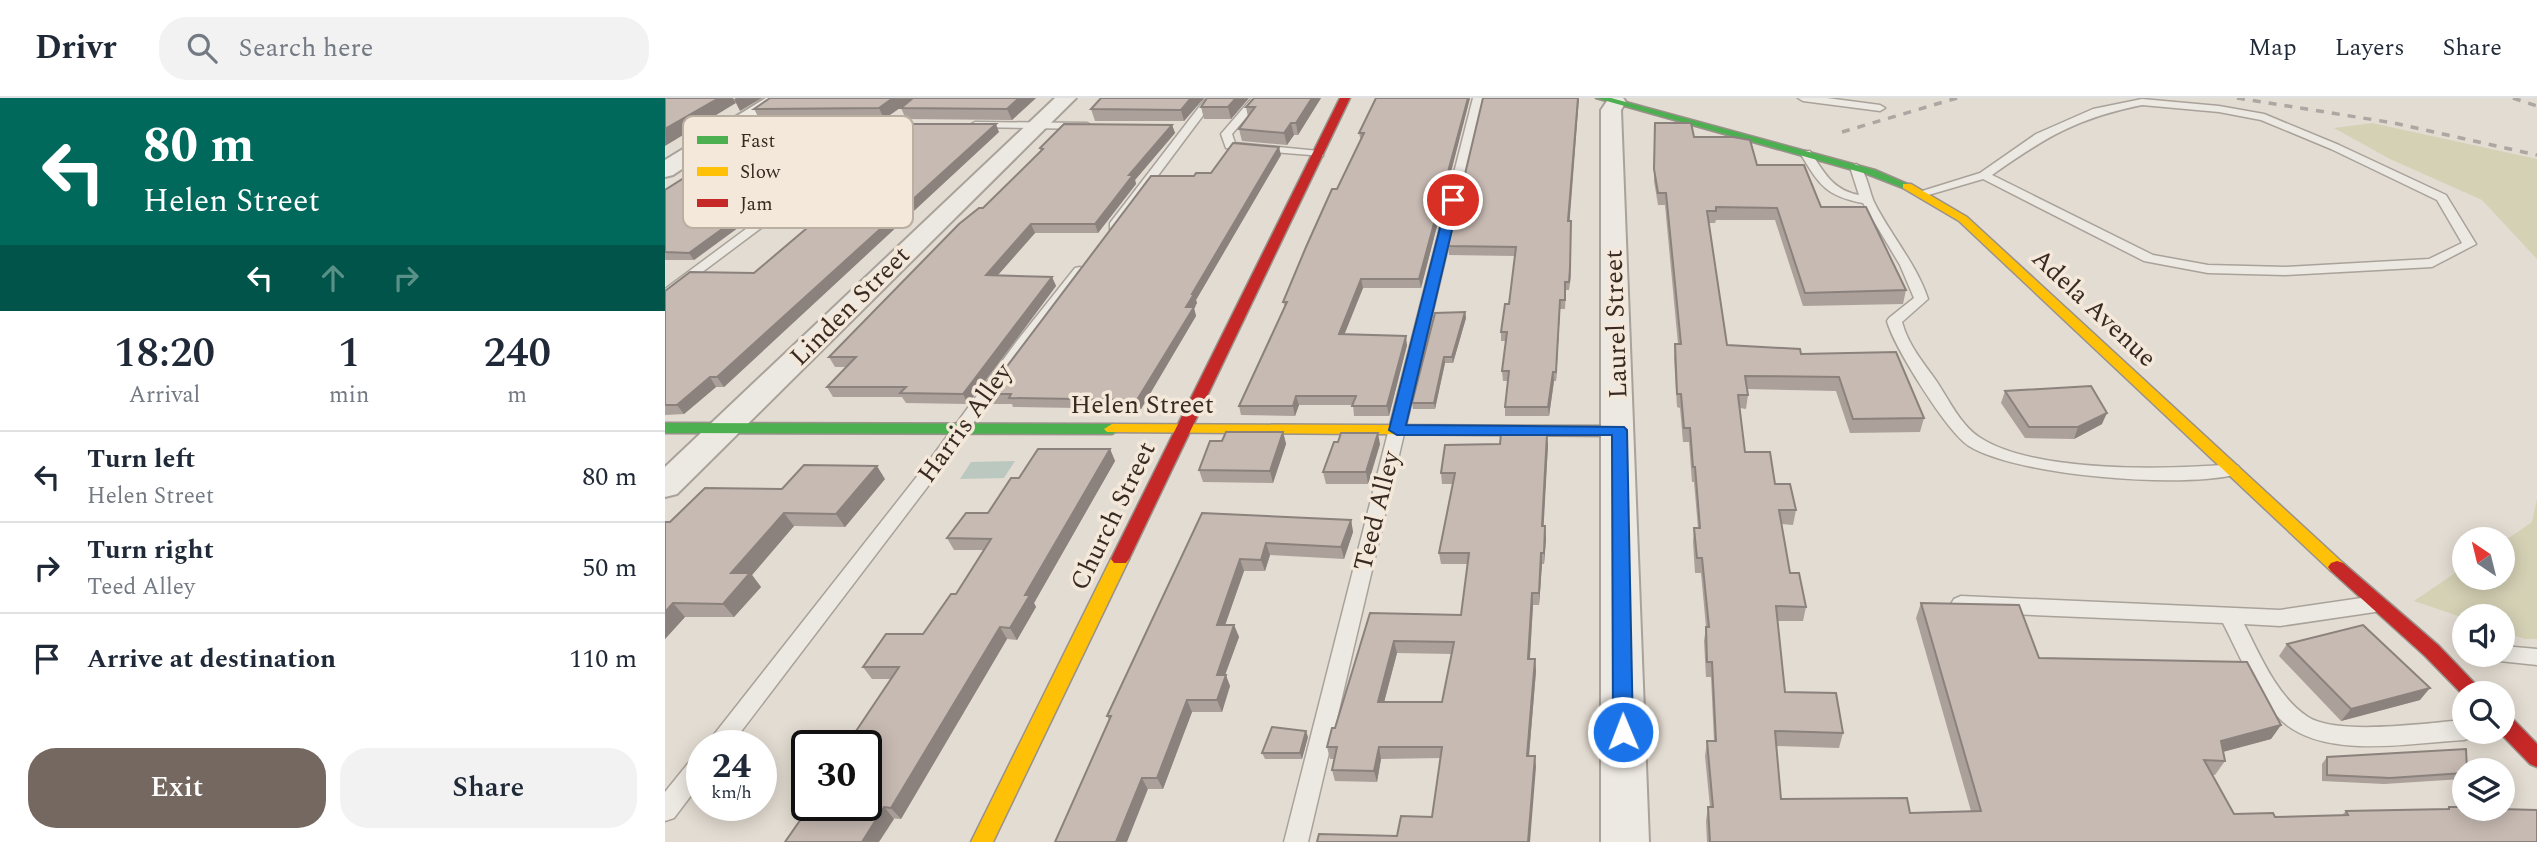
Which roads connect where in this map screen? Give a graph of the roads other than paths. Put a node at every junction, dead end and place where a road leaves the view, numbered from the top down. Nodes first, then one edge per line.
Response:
1 (779, 98) edge
2 (1066, 98) edge
3 (1211, 98) edge
4 (1258, 98) edge
5 (1345, 98) edge
6 (1478, 98) edge
7 (1803, 98) edge
8 (1612, 99) edge
9 (1880, 108) dead end
10 (906, 111) edge
11 (751, 116) edge
12 (899, 116) edge
13 (913, 125) edge
14 (916, 125) edge
15 (956, 125) edge
16 (1036, 126) junction
17 (1106, 126) edge
18 (1806, 153) junction
19 (1319, 154) junction
20 (683, 159) edge
21 (1856, 167) junction
22 (665, 170) edge
23 (1984, 176) junction
24 (1925, 192) junction
25 (1865, 200) junction
26 (754, 228) edge
27 (1104, 240) edge
28 (1087, 261) edge
29 (665, 296) edge
30 (665, 428) edge
31 (725, 428) junction
32 (960, 430) junction
33 (1182, 430) junction
34 (1397, 430) junction
35 (1619, 430) junction
36 (2232, 470) junction
37 (665, 486) edge
38 (2378, 603) junction
39 (1961, 604) edge
40 (2229, 617) junction
41 (2432, 651) junction
42 (2452, 652) edge
43 (2515, 655) edge
44 (2537, 657) edge
45 (2462, 681) edge
46 (728, 730) edge
47 (2452, 730) edge
48 (2515, 736) edge
49 (2537, 758) edge
50 (686, 783) edge
51 (665, 810) edge
52 (982, 842) edge
53 (1296, 842) edge
54 (1625, 842) edge

1 - 11 street
2 - 16 street, Linden Street
3 - 27 lane
4 - 19 lane
5 - 19 street, Church Street
6 - 34 lane, Teed Alley
7 - 9 lane
8 - 18 street, Adela Avenue
8 - 35 street, Laurel Street
10 - 12 lane
13 - 14 lane
15 - 16 lane
16 - 17 lane
16 - 31 street, Linden Street
18 - 21 street, Adela Avenue
18 - 25 lane
19 - 33 street, Church Street
20 - 22 street
21 - 24 street, Adela Avenue
21 - 25 lane
23 - 23 lane
23 - 24 lane
24 - 36 street, Adela Avenue
25 - 36 lane
26 - 29 lane
28 - 32 lane, Harris Alley
30 - 31 street, Helen Street
31 - 32 street, Helen Street
31 - 37 street, Linden Street
32 - 33 street, Helen Street
32 - 46 lane, Harris Alley
33 - 34 street, Helen Street
33 - 52 street, Church Street
34 - 35 street, Helen Street
34 - 53 lane, Teed Alley
35 - 54 street, Laurel Street
36 - 38 street, Adela Avenue
38 - 40 lane
38 - 41 street, Adela Avenue
39 - 40 lane
40 - 47 lane
41 - 42 lane
41 - 45 street, Adela Avenue
43 - 44 lane
48 - 49 street
50 - 51 lane

